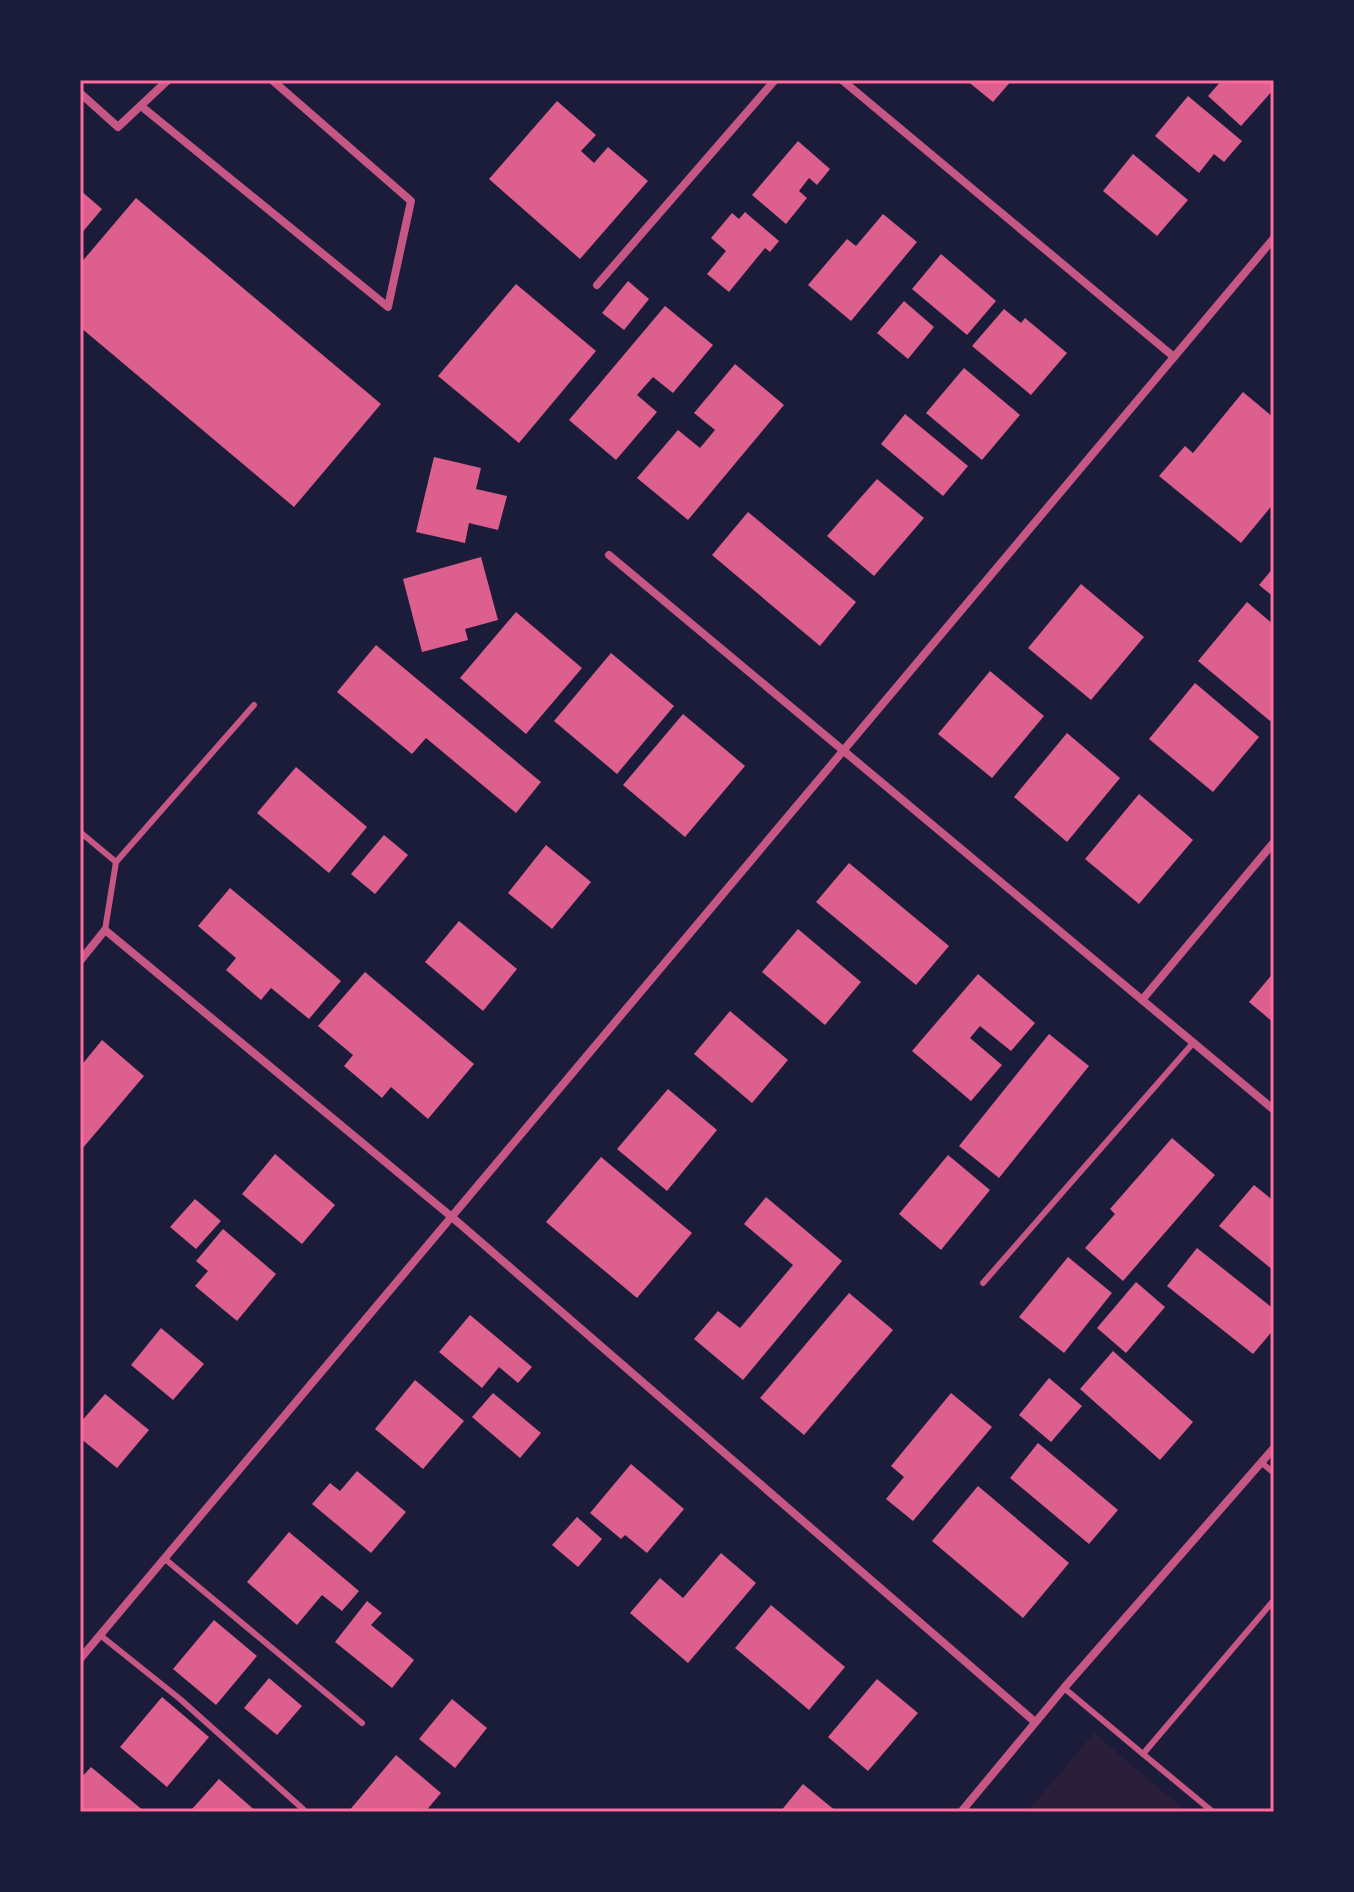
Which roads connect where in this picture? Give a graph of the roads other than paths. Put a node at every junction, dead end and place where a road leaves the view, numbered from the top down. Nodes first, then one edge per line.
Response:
1 (168, 80) edge
2 (272, 80) edge
3 (775, 80) edge
4 (842, 80) edge
5 (80, 93) edge
6 (141, 106) junction
7 (1274, 238) edge
8 (597, 285) dead end
9 (1174, 357) junction
10 (609, 555) dead end
11 (254, 705) dead end
12 (844, 751) junction
13 (80, 832) edge
14 (1274, 842) edge
15 (116, 862) junction
16 (105, 930) junction
17 (80, 961) edge
18 (1142, 1000) junction
19 (1194, 1042) junction
20 (1274, 1110) edge
21 (453, 1218) junction
22 (983, 1283) dead end
23 (1274, 1448) edge
24 (1262, 1463) junction
25 (1274, 1473) edge
26 (165, 1559) junction
27 (1274, 1600) edge
28 (100, 1635) junction
29 (80, 1659) edge
30 (1064, 1688) junction
31 (1035, 1722) junction
32 (362, 1723) dead end
33 (1143, 1754) junction
34 (303, 1809) dead end
35 (961, 1812) edge
36 (1213, 1812) edge

1 - 6 street
2 - 6 street
3 - 8 street
4 - 9 street
5 - 6 street
7 - 9 street
9 - 12 street
10 - 12 street
11 - 15 lane
12 - 18 street
12 - 21 street
13 - 15 lane
14 - 18 street
15 - 16 lane
16 - 17 street
16 - 21 street
18 - 19 street
19 - 20 street
19 - 22 lane
21 - 26 street
21 - 31 street
23 - 24 street
24 - 25 lane
24 - 30 street
26 - 28 street
26 - 32 lane
27 - 33 lane
28 - 29 street
28 - 34 lane
30 - 31 street
30 - 33 lane
31 - 35 street
33 - 36 lane

